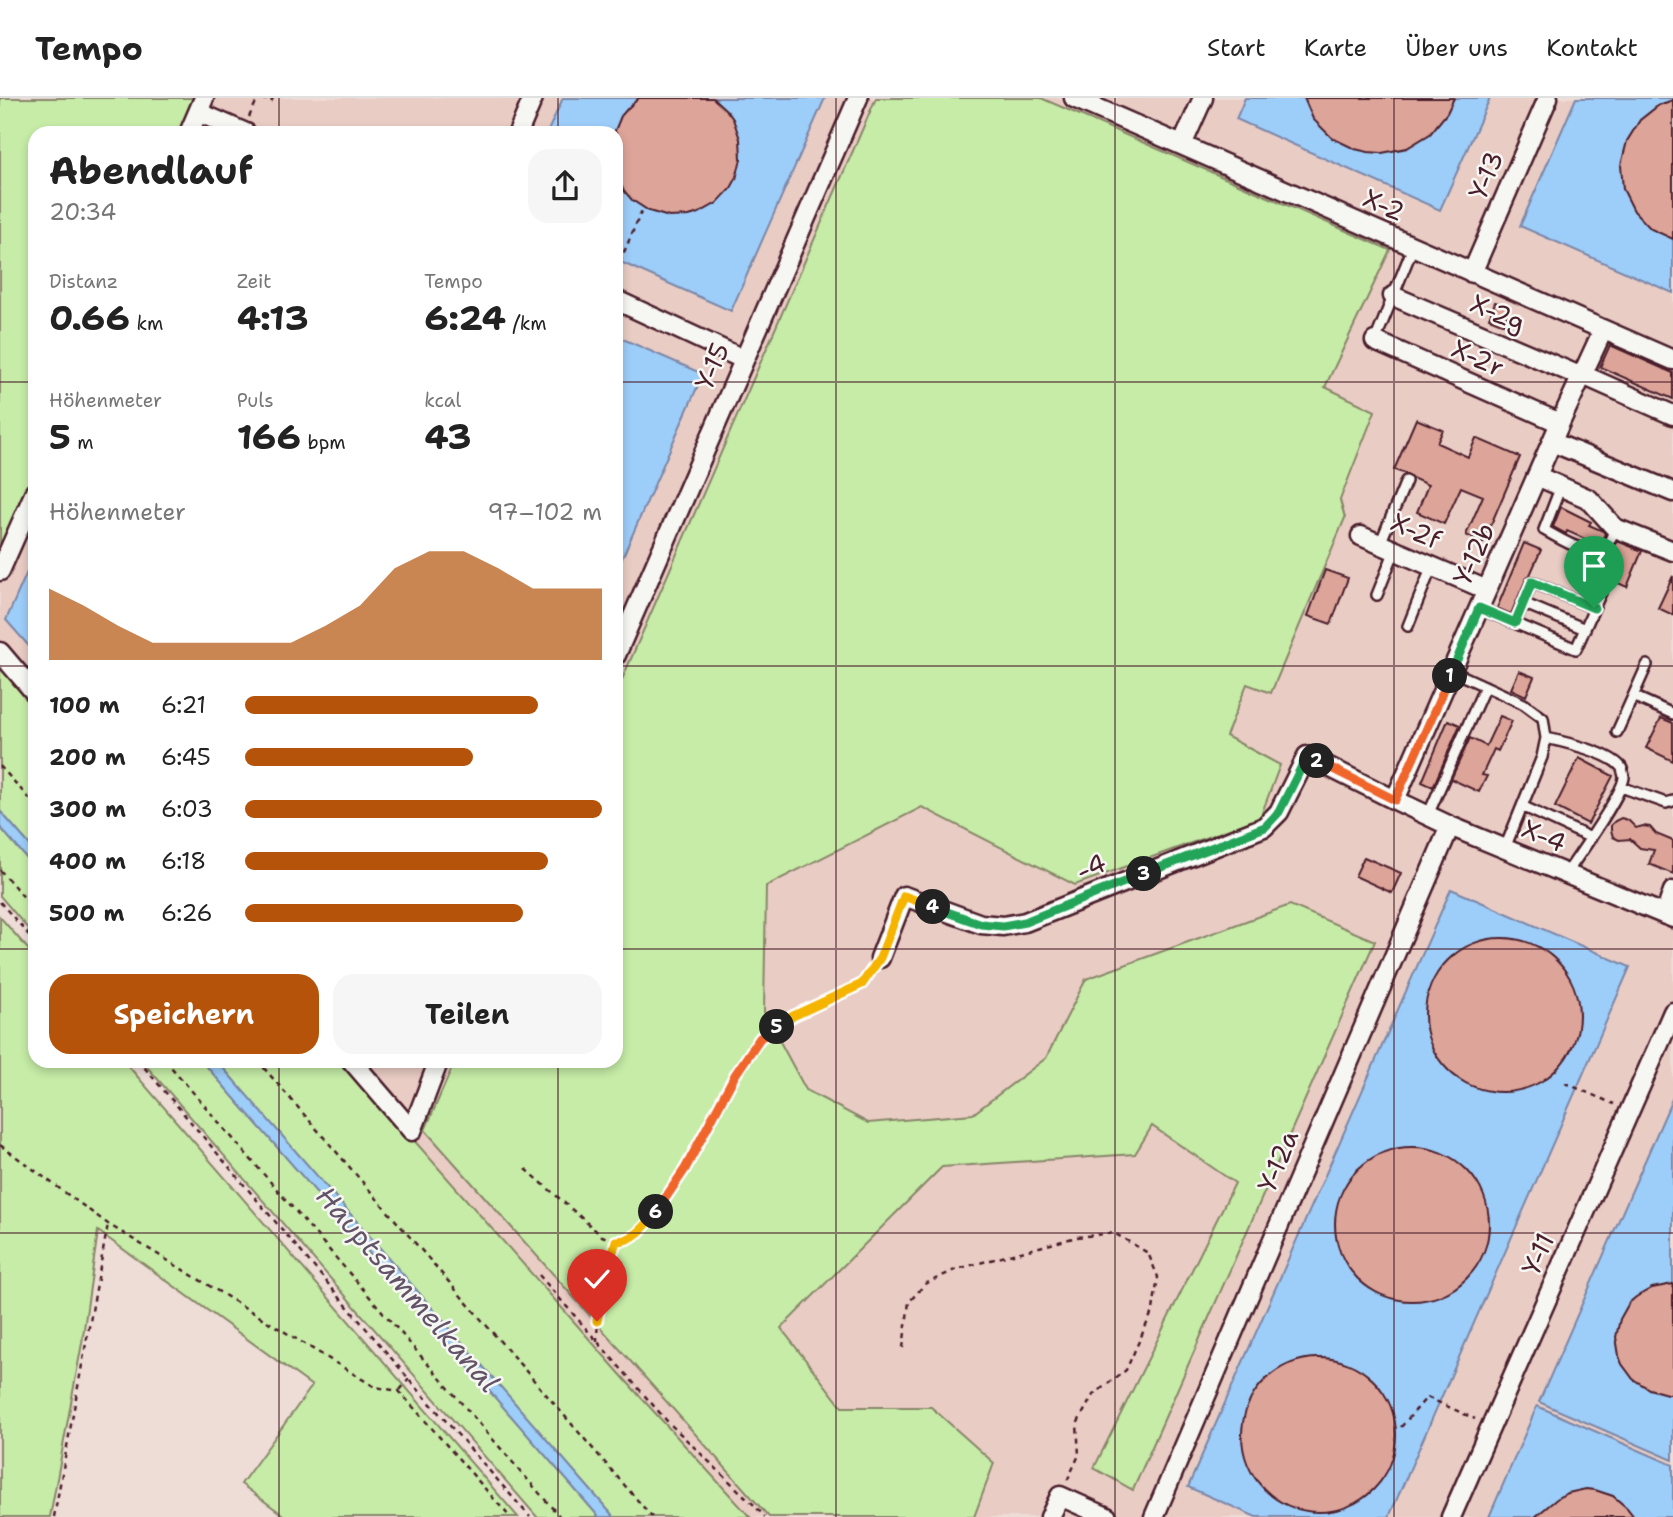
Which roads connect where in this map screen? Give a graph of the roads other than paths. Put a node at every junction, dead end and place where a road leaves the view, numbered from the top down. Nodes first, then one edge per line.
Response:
1 (533, 98) edge
2 (858, 98) edge
3 (1074, 98) edge
4 (1203, 98) edge
5 (1548, 98) edge
6 (201, 105) edge
7 (248, 125) edge
8 (192, 126) edge
9 (521, 126) edge
10 (1182, 145) junction
11 (1413, 247) junction
12 (1472, 273) junction
13 (1393, 296) junction
14 (623, 303) edge
15 (1603, 330) junction
16 (1375, 341) joint
17 (743, 359) junction
18 (1673, 360) edge
19 (1582, 376) junction
20 (1673, 415) edge
21 (1560, 423) junction
22 (1552, 442) junction
23 (1537, 476) junction
24 (1406, 481) dead end
25 (1561, 486) junction
26 (1673, 492) edge
27 (28, 508) edge
28 (1615, 528) junction
29 (1362, 536) dead end
30 (1387, 547) junction
31 (1673, 551) edge
32 (1432, 566) junction
33 (0, 572) edge
34 (1602, 588) dead end
35 (1487, 590) junction
36 (1377, 596) dead end
37 (1523, 603) junction
38 (1479, 608) junction
39 (1594, 608) junction
40 (1515, 623) junction
41 (1408, 626) dead end
42 (623, 628) edge
43 (1585, 629) junction
44 (0, 652) edge
45 (1647, 665) dead end
46 (1452, 671) junction
47 (28, 685) edge
48 (1485, 686) junction
49 (1633, 696) junction
50 (1673, 714) edge
51 (1617, 732) dead end
52 (1546, 738) junction
53 (1621, 787) junction
54 (1395, 800) junction
55 (1673, 801) edge
56 (1522, 806) junction
57 (1428, 816) junction
58 (1450, 826) junction
59 (1591, 838) junction
60 (1505, 848) junction
61 (1566, 874) junction
62 (1673, 891) edge
63 (1669, 916) edge
64 (880, 958) road end
65 (1673, 1012) edge
66 (358, 1068) edge
67 (436, 1068) edge
68 (1050, 1517) edge
69 (1107, 1517) edge
70 (1154, 1517) edge
71 (1451, 1517) edge

1 - 9 street
2 - 17 street, Y-15
3 - 10 street, X-2
4 - 10 street
5 - 12 street, Y-13
6 - 7 street
6 - 8 street
10 - 11 street, X-2
11 - 12 street, X-2
11 - 13 lane
12 - 15 street, X-2
13 - 16 lane
13 - 19 street, X-2g
14 - 17 street
15 - 18 street, X-2
15 - 19 street, Y-12b
16 - 21 street, X-2r
17 - 42 street, Y-15
19 - 20 street, X-2g
19 - 21 street, Y-12b
21 - 22 street, Y-12b
22 - 23 street, Y-12b
22 - 26 street
23 - 25 street
23 - 35 street, Y-12b
24 - 30 lane
25 - 28 street
25 - 28 lane
27 - 33 street
28 - 31 street
29 - 30 street, X-2f
30 - 32 street, X-2f
30 - 36 lane
32 - 35 street, X-2f
32 - 41 lane
34 - 39 lane
35 - 38 street, Y-12b
37 - 39 lane
37 - 40 lane
37 - 43 lane
38 - 40 lane
38 - 46 street, Y-12b
39 - 43 lane
40 - 43 lane
44 - 47 street
45 - 49 lane
46 - 48 lane
46 - 54 street, Y-12b
48 - 52 lane
48 - 57 lane
49 - 50 lane
49 - 51 lane
52 - 53 lane
52 - 56 lane
53 - 55 lane
53 - 59 lane
54 - 57 street, X-4
54 - 64 street, -4
56 - 59 lane
56 - 60 lane
57 - 58 street, X-4
58 - 60 street, X-4
58 - 70 street, Y-12a
59 - 61 lane
60 - 61 street, X-4
61 - 63 street, X-4
62 - 63 street
65 - 71 street, Y-11
66 - 67 street
68 - 69 street

